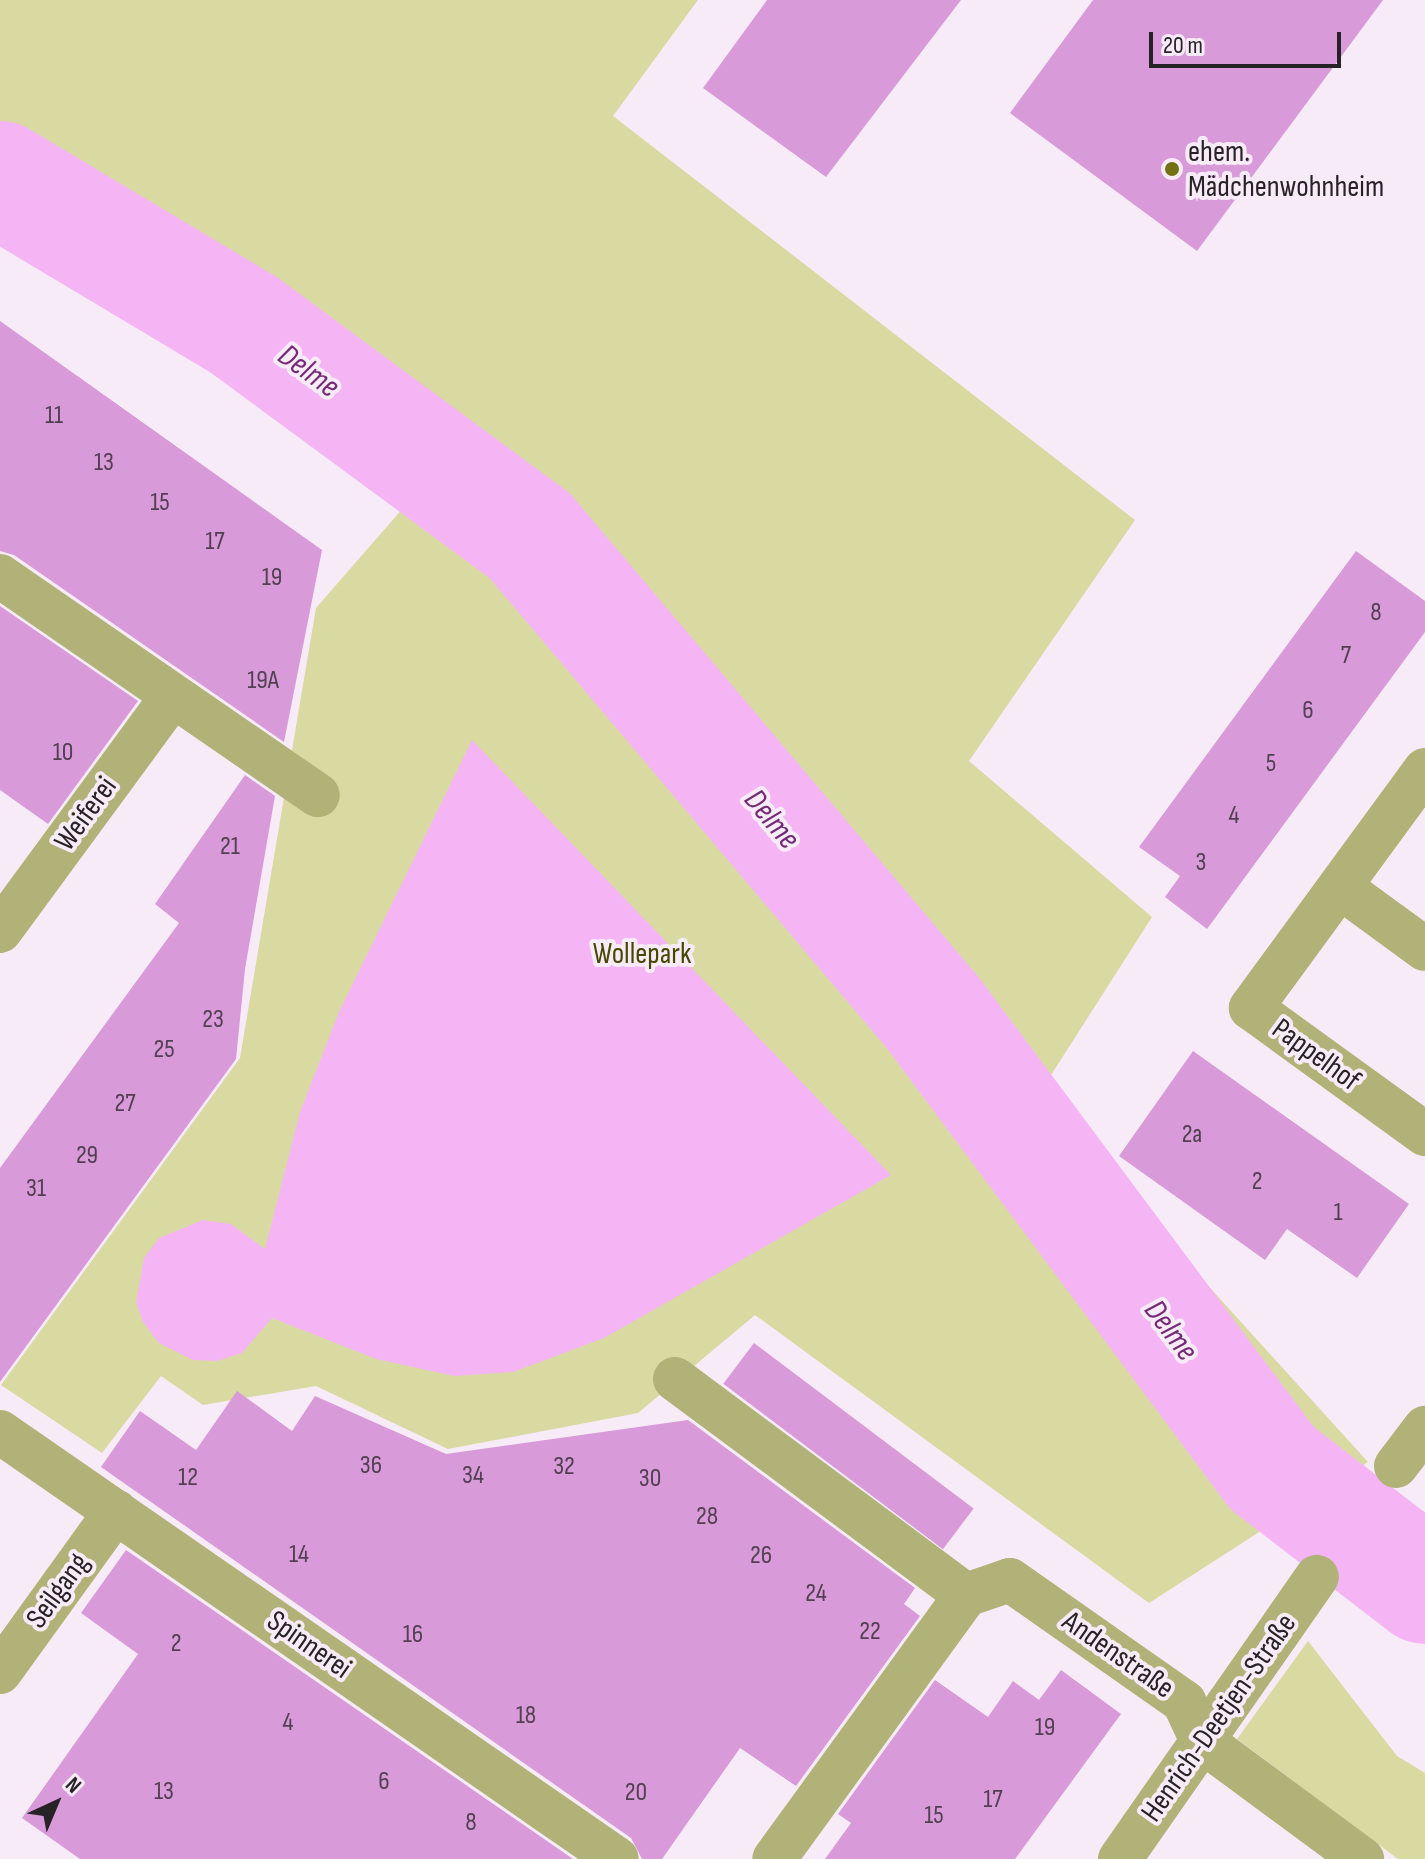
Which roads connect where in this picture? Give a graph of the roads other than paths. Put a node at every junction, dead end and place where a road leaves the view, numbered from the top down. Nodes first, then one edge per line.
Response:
1 (0, 576) edge
2 (172, 697) junction
3 (1425, 770) edge
4 (318, 795) dead end
5 (1340, 887) junction
6 (0, 931) edge
7 (1425, 949) edge
8 (1425, 1134) edge
9 (675, 1379) dead end
10 (1425, 1428) edge
11 (0, 1432) edge
12 (1396, 1466) dead end
13 (116, 1511) junction
14 (1317, 1577) dead end
15 (966, 1595) junction
16 (0, 1672) edge
17 (1202, 1741) junction
18 (617, 1859) edge
19 (774, 1859) edge
20 (1120, 1859) edge
21 (1362, 1859) edge

1 - 2 street
2 - 4 street
2 - 6 street, Weiferei
3 - 5 street, Pappelhof
5 - 7 street
5 - 8 street, Pappelhof
9 - 15 street
10 - 12 street
11 - 13 street, Spinnerei
13 - 16 street, Seilgang
13 - 18 street, Spinnerei
14 - 17 street, Henrich-Deetjen-Straße
15 - 17 street, Andenstraße
15 - 19 street
17 - 20 street, Henrich-Deetjen-Straße
17 - 21 street, Andenstraße

